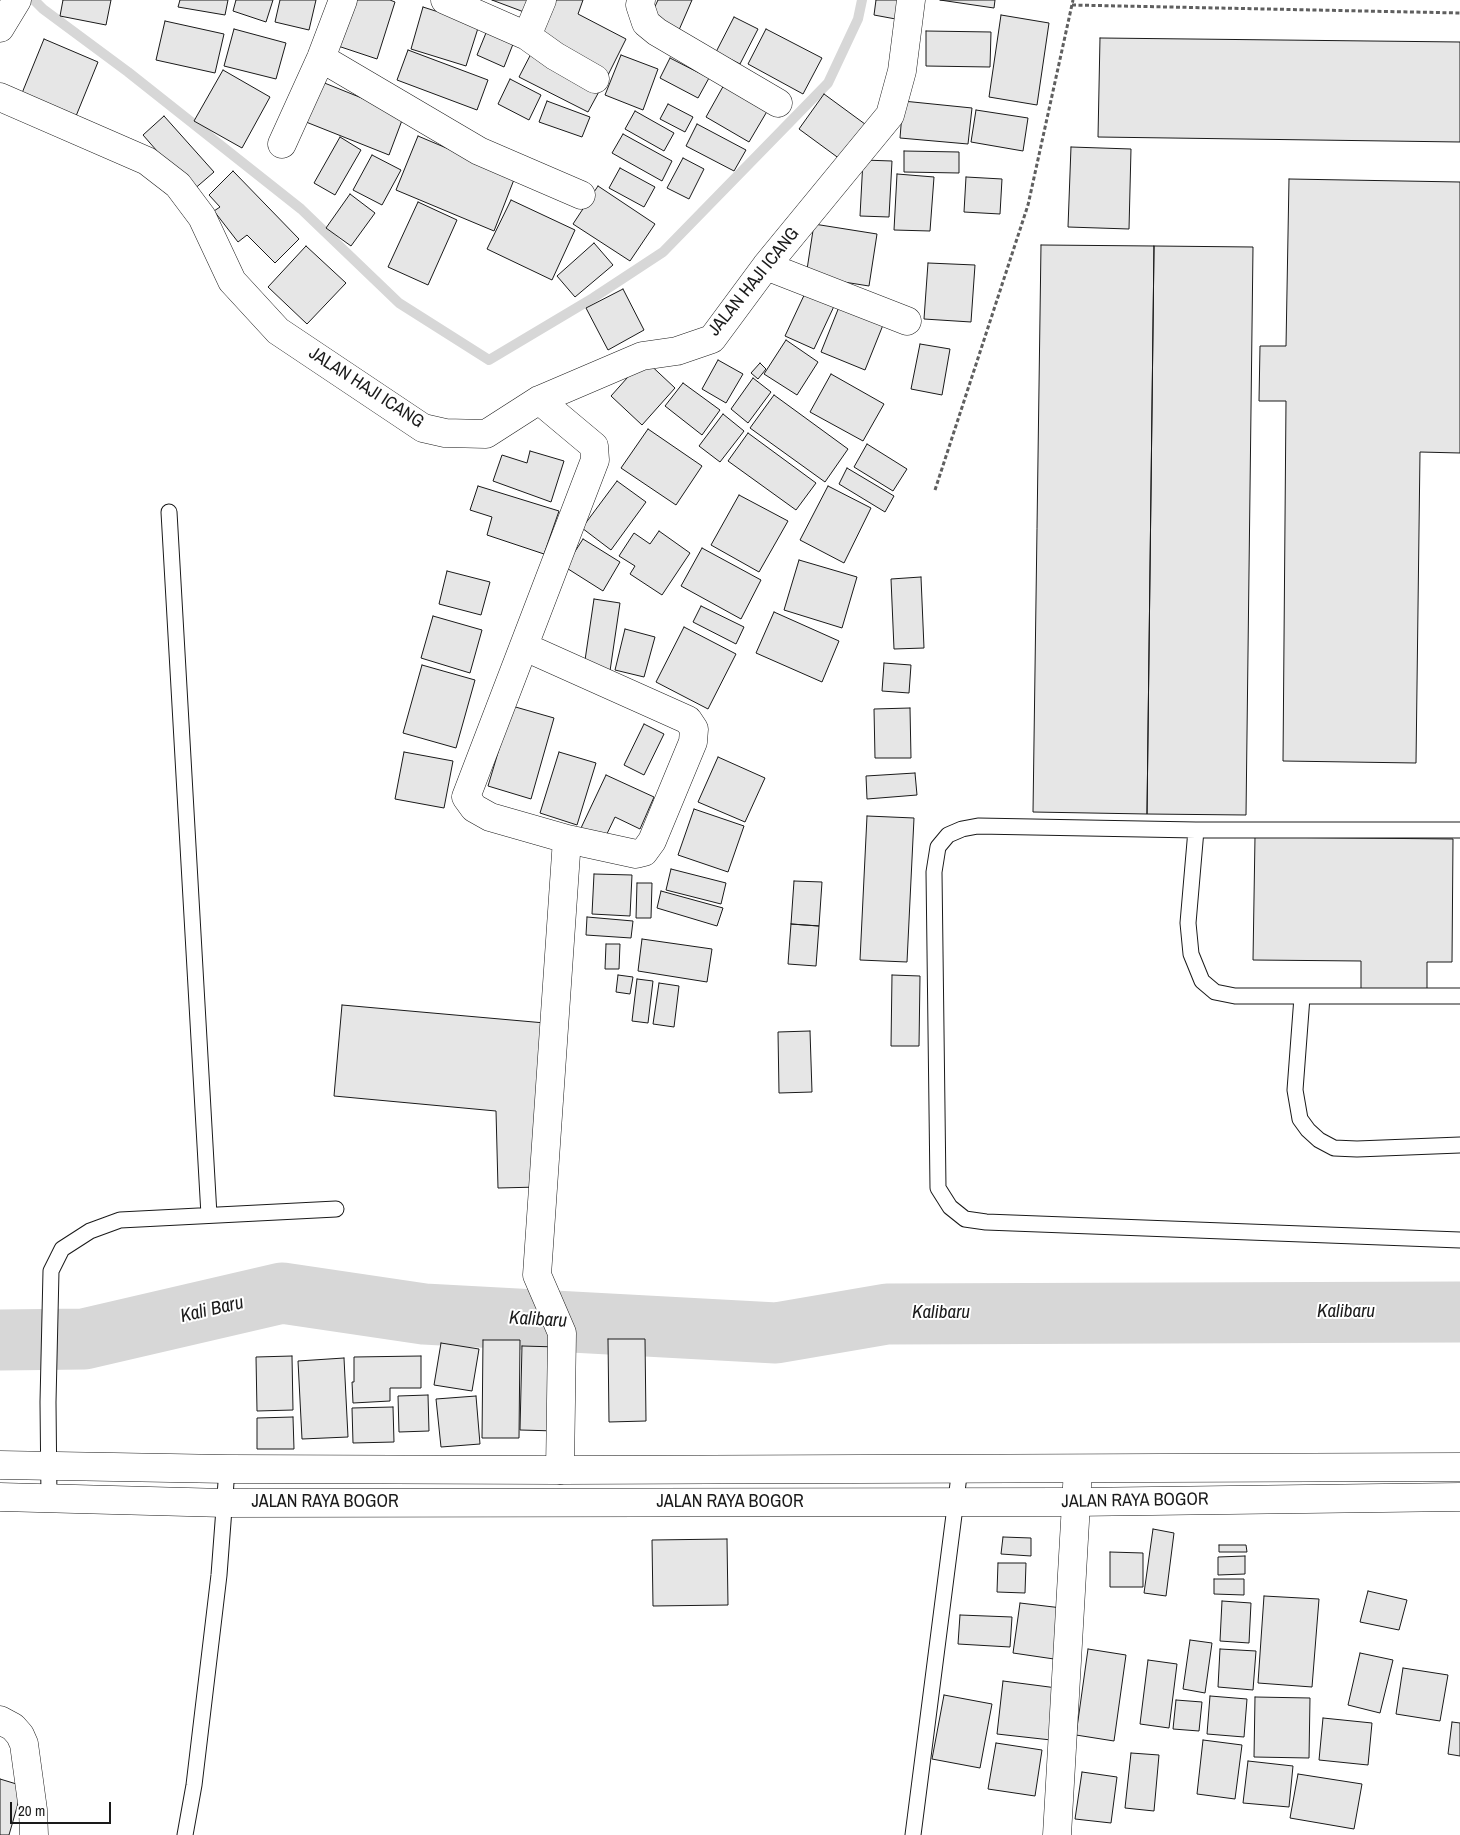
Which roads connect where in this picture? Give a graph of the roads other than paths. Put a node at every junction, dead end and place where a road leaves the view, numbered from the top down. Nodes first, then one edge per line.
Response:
1 (343, 0) edge
2 (445, 0) edge
3 (542, 0) edge
4 (641, 0) edge
5 (911, 0) edge
6 (16, 2) edge
7 (0, 28) edge
8 (527, 36) junction
9 (321, 58) junction
10 (596, 79) dead end
11 (0, 97) edge
12 (778, 103) dead end
13 (282, 144) dead end
14 (581, 194) dead end
15 (766, 266) junction
16 (906, 321) dead end
17 (539, 400) junction
18 (168, 512) dead end
19 (524, 647) junction
20 (1196, 830) junction
21 (1460, 830) edge
22 (566, 839) junction
23 (1460, 996) edge
24 (1302, 997) junction
25 (1460, 1145) edge
26 (336, 1209) dead end
27 (209, 1215) junction
28 (1460, 1240) edge
29 (0, 1465) edge
30 (49, 1466) junction
31 (1460, 1467) edge
32 (960, 1468) junction
33 (227, 1469) junction
34 (1078, 1469) junction
35 (560, 1470) junction
36 (0, 1497) edge
37 (1460, 1497) edge
38 (49, 1500) junction
39 (956, 1501) junction
40 (225, 1502) junction
41 (1075, 1502) junction
42 (0, 1720) edge
43 (34, 1835) edge
44 (185, 1835) edge
45 (914, 1835) edge
46 (1057, 1835) edge

1 - 9 main road
2 - 8 main road
3 - 8 main road
4 - 12 main road
5 - 15 main road, JALAN HAJI ICANG
6 - 7 main road
8 - 10 main road
9 - 13 main road
9 - 14 main road
11 - 17 main road, JALAN HAJI ICANG
15 - 16 main road
15 - 17 main road, JALAN HAJI ICANG
17 - 19 main road
18 - 27 lane
19 - 22 main road
19 - 22 main road
20 - 21 lane
20 - 24 lane
20 - 28 lane
22 - 35 main road
23 - 24 lane
24 - 25 lane
26 - 27 lane
27 - 30 lane
29 - 30 main road, JALAN RAYA BOGOR
30 - 33 main road, JALAN RAYA BOGOR
30 - 38 lane
31 - 34 main road, JALAN RAYA BOGOR
32 - 34 main road, JALAN RAYA BOGOR
32 - 35 main road, JALAN RAYA BOGOR
32 - 39 lane
33 - 35 main road, JALAN RAYA BOGOR
33 - 40 lane
34 - 41 main road
36 - 38 main road, JALAN RAYA BOGOR
37 - 41 main road, JALAN RAYA BOGOR
38 - 40 main road, JALAN RAYA BOGOR
39 - 40 main road, JALAN RAYA BOGOR
39 - 41 main road, JALAN RAYA BOGOR
39 - 45 lane
40 - 44 lane
41 - 46 main road
42 - 43 main road

